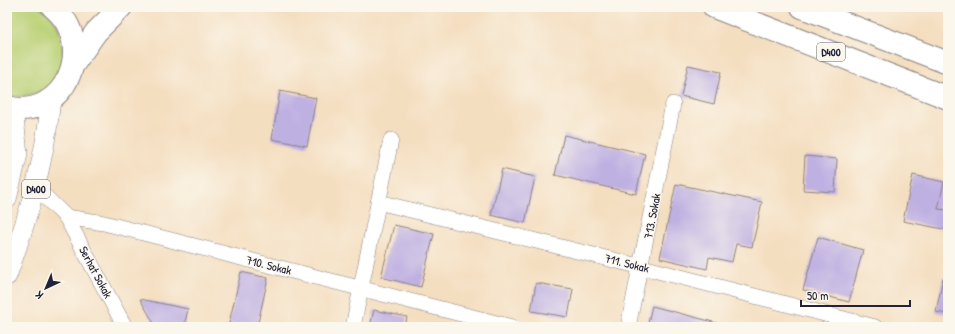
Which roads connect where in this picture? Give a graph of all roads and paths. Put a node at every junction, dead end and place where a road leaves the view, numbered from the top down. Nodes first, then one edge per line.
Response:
1 (53, 7) edge
2 (121, 7) edge
3 (714, 7) edge
4 (802, 7) edge
5 (948, 63) edge
6 (74, 65) junction
7 (948, 98) edge
8 (50, 99) junction
9 (673, 104) dead end
10 (9, 108) edge
11 (391, 140) dead end
12 (36, 188) junction
13 (7, 199) edge
14 (378, 202) junction
15 (66, 218) junction
16 (642, 267) junction
17 (7, 276) edge
18 (360, 288) junction
19 (125, 327) edge
20 (353, 327) edge
21 (512, 327) edge
22 (628, 327) edge
23 (875, 327) edge

1 - 6 highway
2 - 6 highway
3 - 7 highway, D400
4 - 5 highway
6 - 8 highway
8 - 10 highway
8 - 12 main road, D400
9 - 16 street, 713. Sokak
10 - 13 main road, D400
11 - 14 street
12 - 15 street
12 - 17 main road, D400
14 - 16 street, 711. Sokak
14 - 18 street
15 - 18 street, 710. Sokak
15 - 19 street, Serhat Sokak
16 - 22 street, 713. Sokak
16 - 23 street, 711. Sokak
18 - 20 street
18 - 21 street, 710. Sokak

